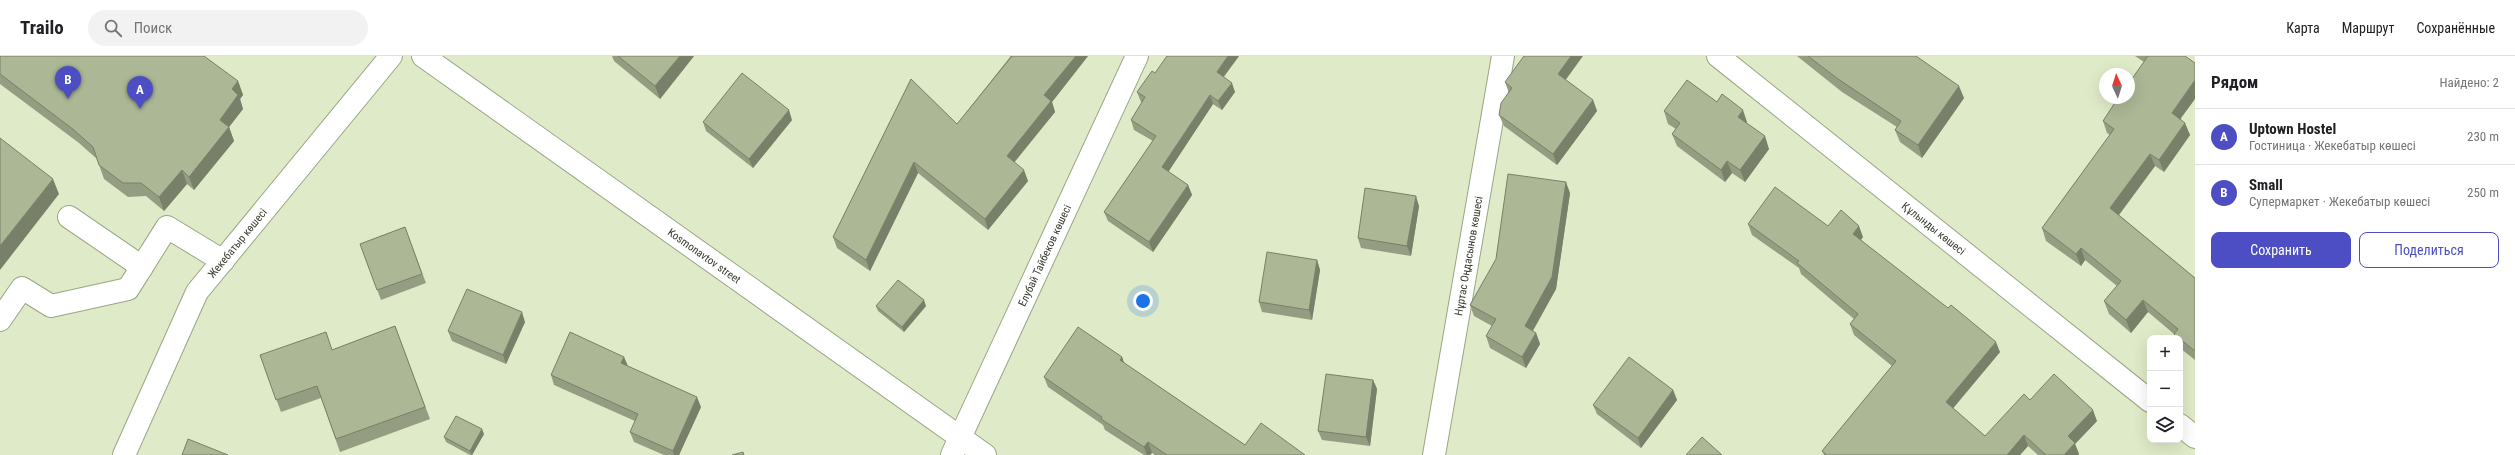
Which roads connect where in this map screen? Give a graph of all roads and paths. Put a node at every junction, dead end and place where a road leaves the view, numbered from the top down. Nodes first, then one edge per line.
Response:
1 (391, 56) edge
2 (423, 56) edge
3 (1137, 56) edge
4 (1502, 56) edge
5 (1718, 56) edge
6 (69, 217) dead end
7 (223, 261) junction
8 (142, 267) junction
9 (0, 320) edge
10 (2147, 399) edge
11 (2183, 427) edge
12 (2195, 437) edge
13 (956, 446) edge
14 (124, 455) edge
15 (985, 455) edge
16 (1434, 455) edge

1 - 7 street, Жекебатыр көшесі
2 - 13 street, Kosmonavtov street
3 - 13 street, Елубай Тайбеков көшесі
4 - 16 street, Нұртас Оңдасынов көшесі
5 - 10 street, Құлынды көшесі
6 - 8 street
7 - 8 street
7 - 14 street, Жекебатыр көшесі
8 - 9 street
11 - 12 street
13 - 15 street, Kosmonavtov street

